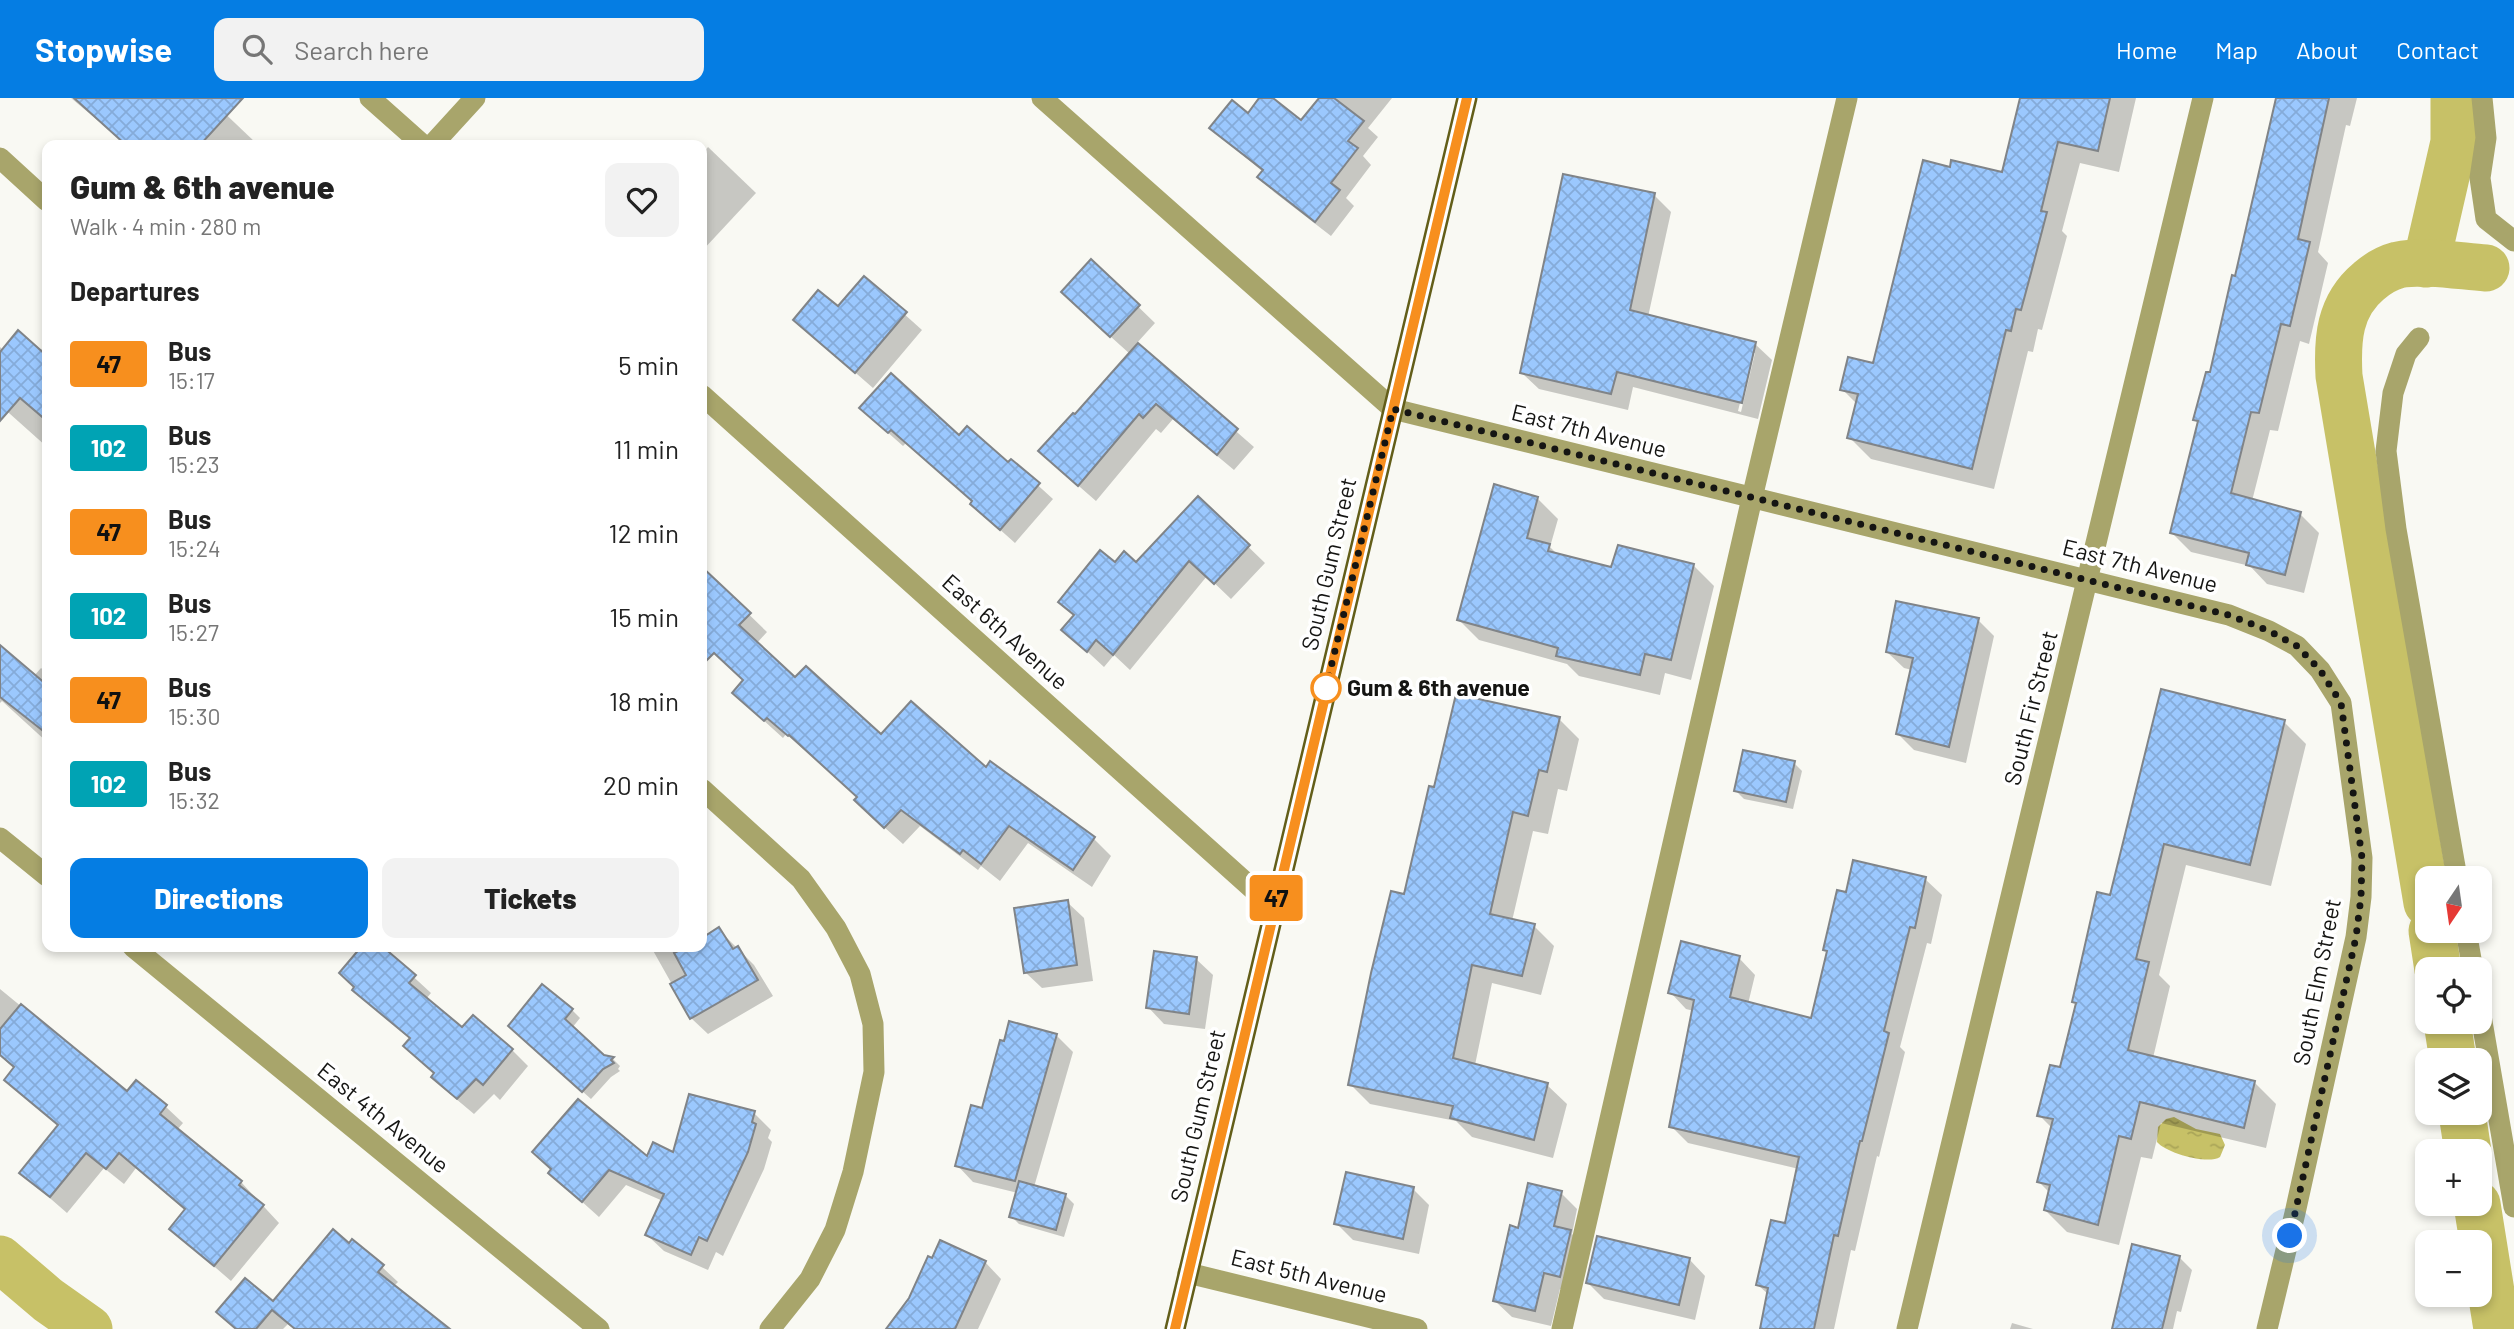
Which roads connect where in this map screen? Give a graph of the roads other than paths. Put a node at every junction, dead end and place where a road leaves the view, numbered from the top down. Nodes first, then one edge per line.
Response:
1 (370, 98) edge
2 (475, 98) edge
3 (1042, 98) edge
4 (1467, 98) edge
5 (1847, 98) edge
6 (2203, 98) edge
7 (2482, 98) edge
8 (417, 140) edge
9 (437, 140) edge
10 (0, 158) edge
11 (42, 196) edge
12 (2514, 241) edge
13 (2419, 338) dead end
14 (707, 399) edge
15 (1393, 409) junction
16 (1752, 498) junction
17 (2089, 580) junction
18 (2229, 615) joint
19 (707, 794) edge
20 (0, 838) edge
21 (2455, 866) edge
22 (42, 872) edge
23 (1274, 908) junction
24 (139, 952) edge
25 (2484, 1034) edge
26 (2514, 1207) edge
27 (1188, 1273) junction
28 (599, 1329) edge
29 (770, 1329) edge
30 (1175, 1329) edge
31 (1417, 1329) edge
32 (1562, 1329) edge
33 (1907, 1329) edge
34 (2267, 1329) edge

1 - 8 street
2 - 9 street
3 - 15 street, East 7th Avenue
4 - 15 main road, South Gum Street
5 - 16 street
6 - 17 street, South Fir Street
7 - 12 street
10 - 11 street
13 - 21 street
14 - 23 street, East 6th Avenue
15 - 16 street, East 7th Avenue
15 - 23 main road, South Gum Street
16 - 17 street, East 7th Avenue
16 - 32 street
17 - 18 street, East 7th Avenue
17 - 33 street, South Fir Street
18 - 34 street, South Elm Street
19 - 29 street
20 - 22 street
23 - 27 main road, South Gum Street
24 - 28 street, East 4th Avenue
25 - 26 street
27 - 30 main road, South Gum Street
27 - 31 street, East 5th Avenue

